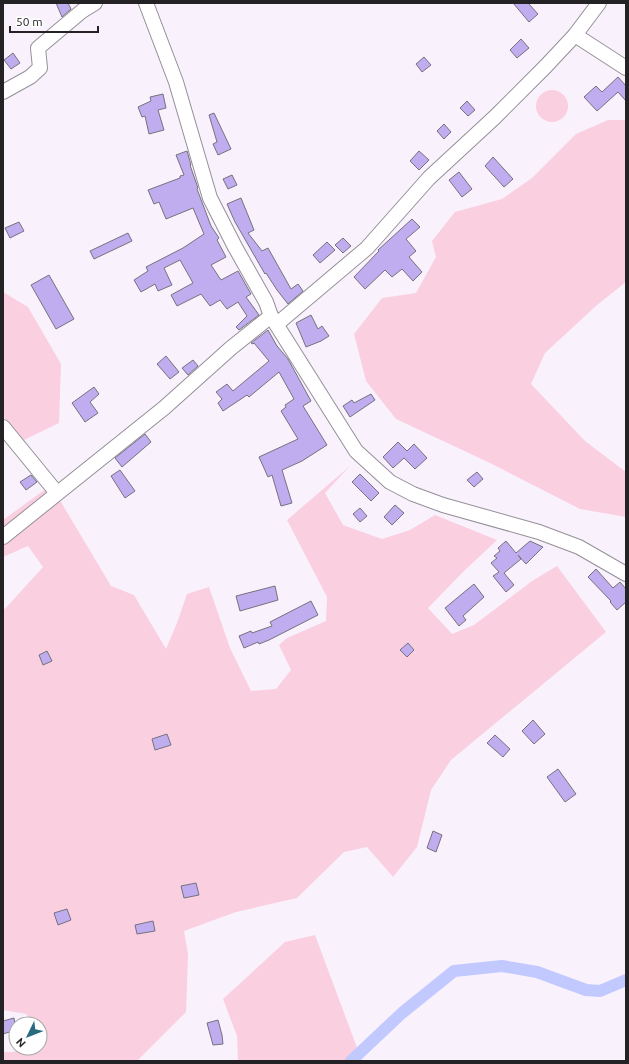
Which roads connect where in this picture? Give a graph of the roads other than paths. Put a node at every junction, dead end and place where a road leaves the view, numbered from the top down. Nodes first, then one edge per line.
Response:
1 (95, 3) edge
2 (146, 3) edge
3 (598, 3) edge
4 (575, 35) junction
5 (626, 68) edge
6 (3, 92) edge
7 (274, 320) junction
8 (3, 428) edge
9 (57, 493) junction
10 (3, 537) edge
11 (626, 574) edge

1 - 6 street
2 - 7 street
3 - 4 street
4 - 5 street
4 - 7 street
7 - 9 street
7 - 11 street
8 - 9 street
9 - 10 street

